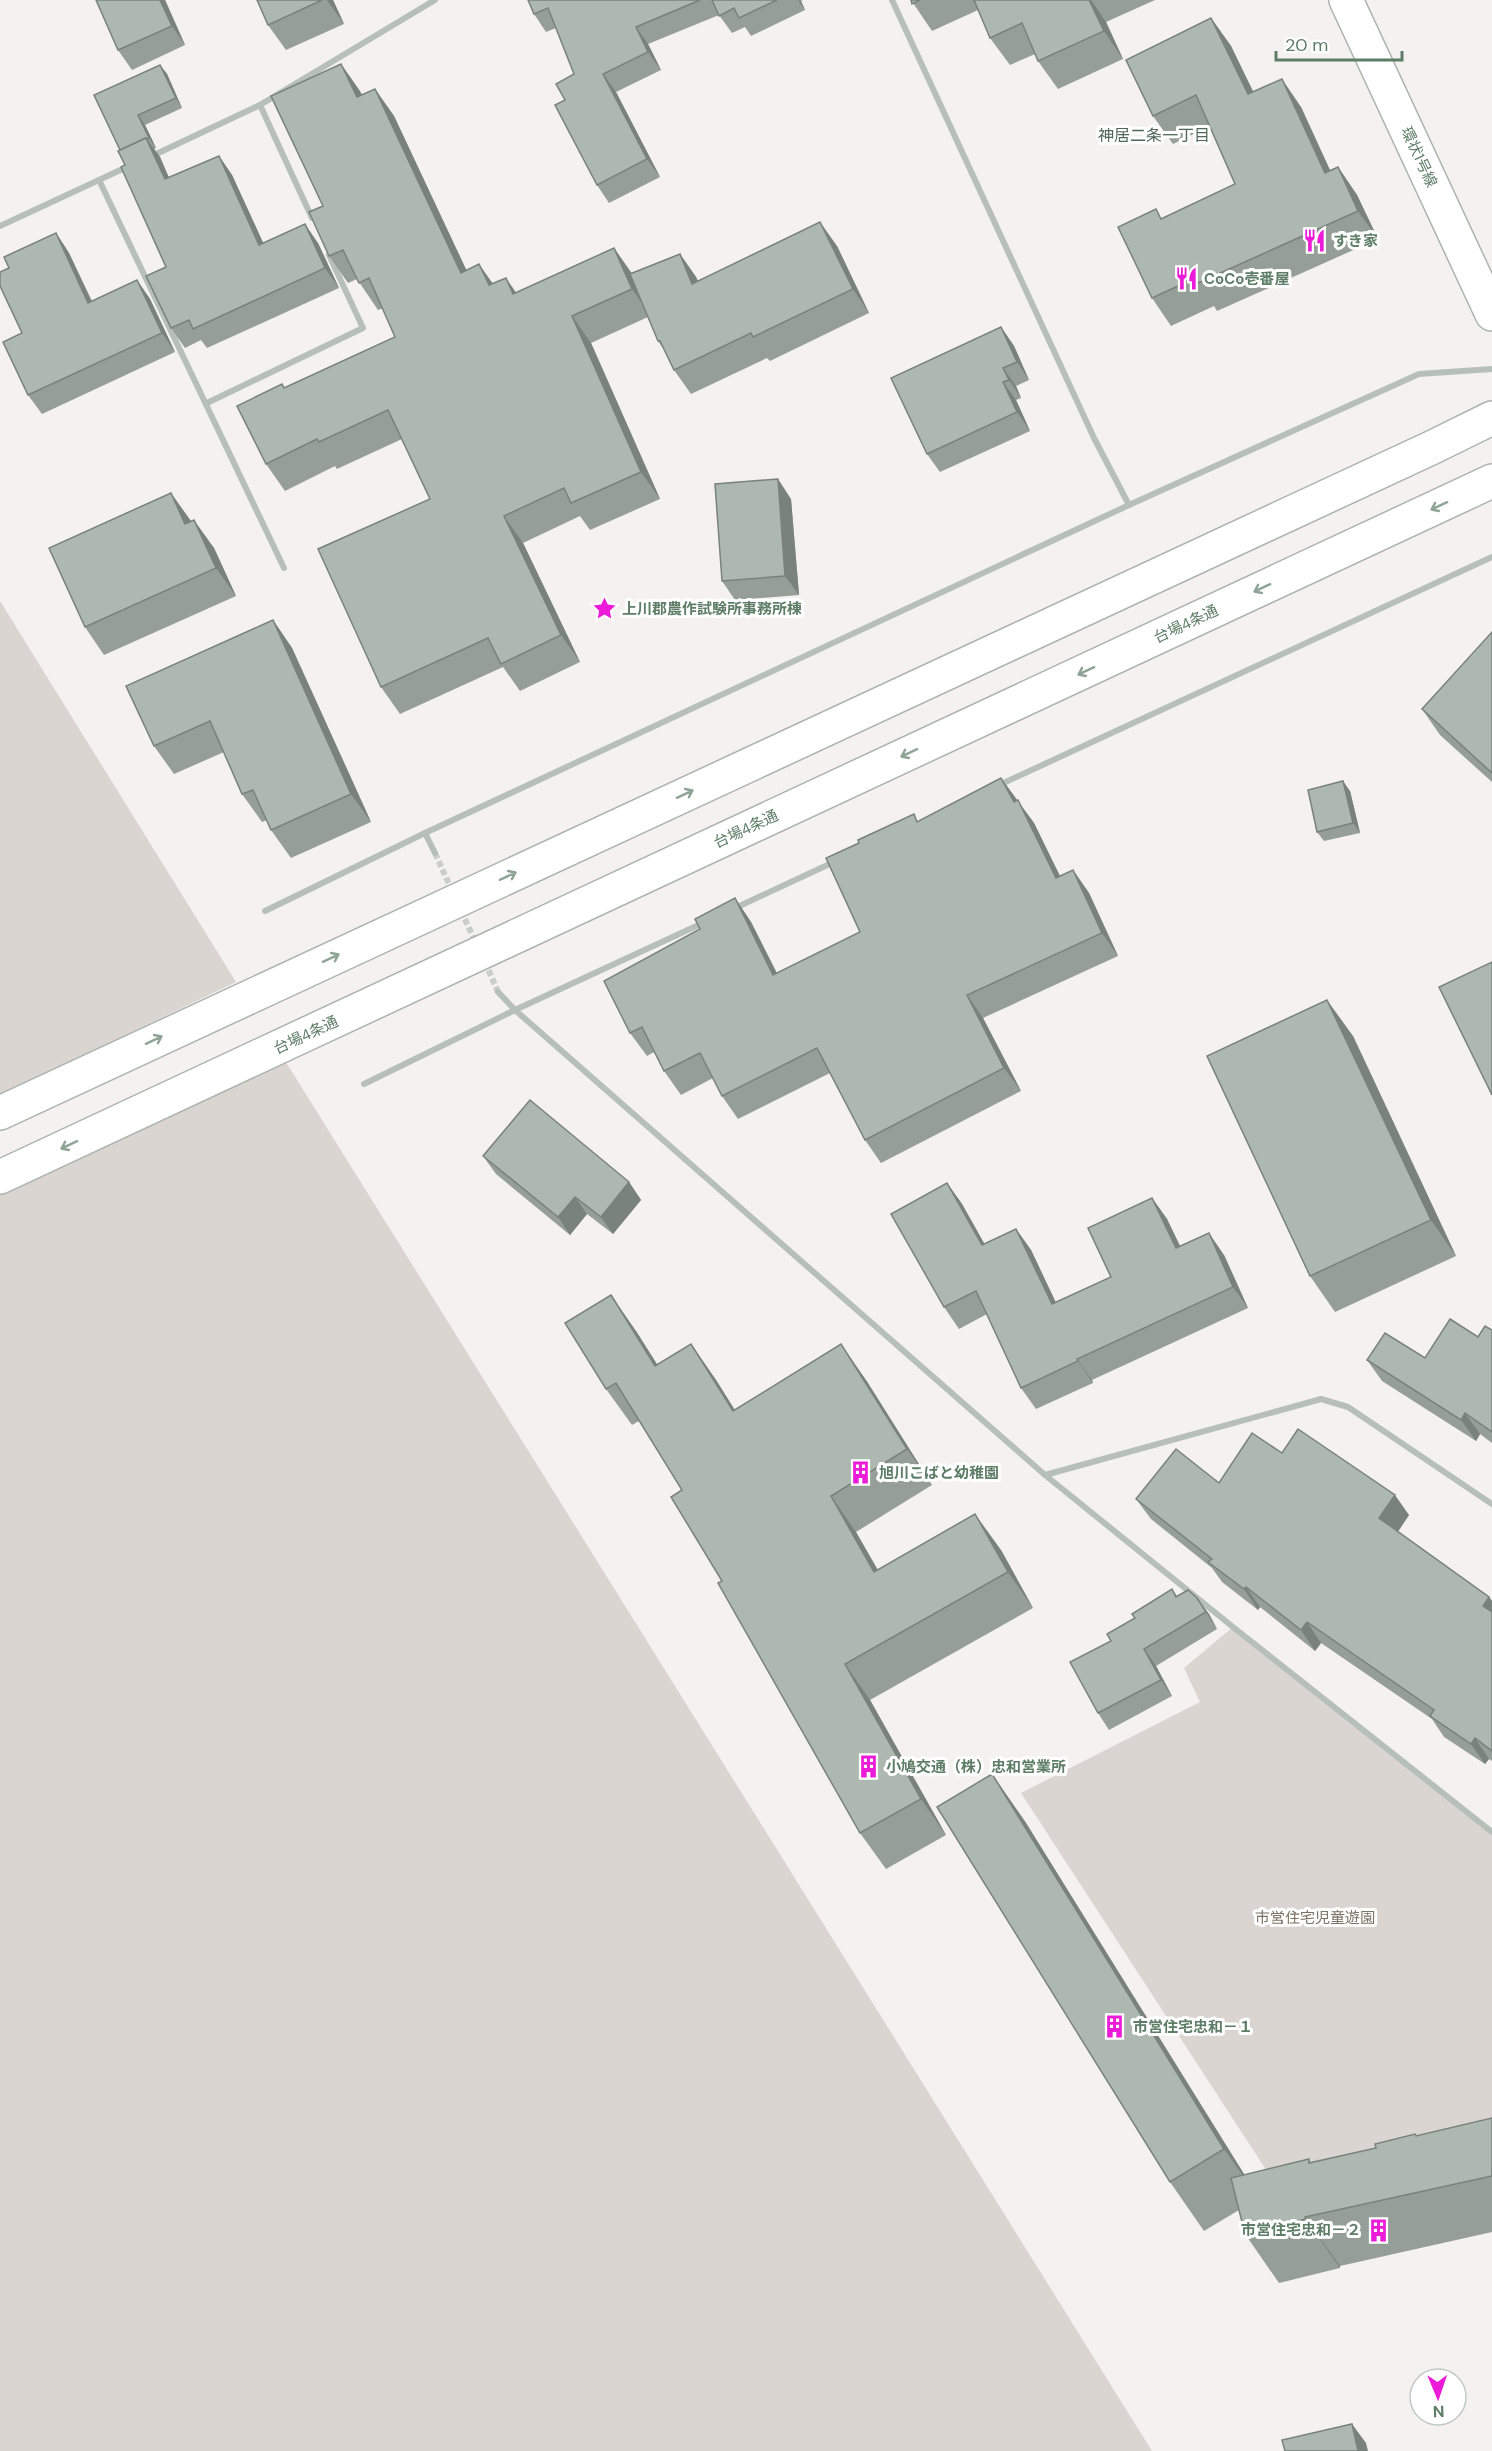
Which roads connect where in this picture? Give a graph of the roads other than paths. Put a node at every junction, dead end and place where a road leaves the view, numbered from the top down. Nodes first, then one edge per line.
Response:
1 (435, 0) edge
2 (892, 0) edge
3 (1346, 0) edge
4 (260, 105) junction
5 (142, 160) edge
6 (131, 165) edge
7 (99, 180) junction
8 (314, 222) edge
9 (0, 226) edge
10 (324, 243) edge
11 (1492, 314) edge
12 (1492, 369) edge
13 (207, 403) junction
14 (1492, 418) edge
15 (1492, 481) edge
16 (1129, 505) junction
17 (1492, 556) edge
18 (284, 567) dead end
19 (989, 790) edge
20 (425, 833) junction
21 (435, 853) tunnel mouth
22 (838, 860) edge
23 (265, 910) dead end
24 (730, 910) edge
25 (709, 920) edge
26 (498, 992) tunnel mouth
27 (515, 1010) junction
28 (364, 1084) dead end
29 (0, 1113) edge
30 (0, 1177) edge
31 (1045, 1476) junction
32 (1492, 1504) edge
33 (1492, 1832) edge

1 - 4 street
2 - 16 street
3 - 11 main road, 環状1号線
4 - 5 street
4 - 8 street
6 - 7 street
7 - 9 street
7 - 13 street
10 - 13 street
12 - 16 street
13 - 18 street
29 -> 14 main road
15 -> 30 main road, 台場4条通
16 - 20 street
17 - 19 street
20 - 21 street
20 - 23 street
22 - 24 street
25 - 27 street
26 - 27 street
27 - 28 street
27 - 31 street
31 - 32 street
31 - 33 street

